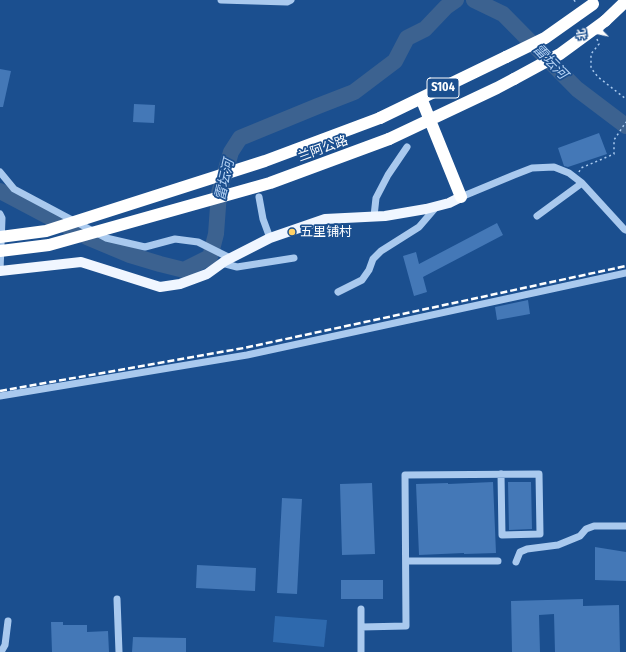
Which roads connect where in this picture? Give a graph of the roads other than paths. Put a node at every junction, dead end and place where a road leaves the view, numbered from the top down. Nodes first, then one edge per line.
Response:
1 (221, 0) edge
2 (291, 0) edge
3 (626, 1) edge
4 (595, 2) edge
5 (421, 98) junction
6 (430, 120) junction
7 (407, 147) dead end
8 (0, 172) edge
9 (579, 181) junction
10 (259, 196) dead end
11 (461, 197) junction
12 (437, 206) junction
13 (0, 214) edge
14 (374, 216) junction
15 (537, 216) dead end
16 (626, 230) edge
17 (0, 237) edge
18 (270, 238) junction
19 (0, 251) edge
20 (294, 258) dead end
21 (226, 261) junction
22 (0, 271) edge
23 (626, 273) edge
24 (338, 292) dead end
25 (0, 396) edge
26 (501, 474) junction
27 (626, 526) edge
28 (406, 561) junction
29 (498, 561) dead end
30 (516, 562) dead end
31 (117, 599) dead end
32 (361, 609) dead end
33 (8, 621) dead end
34 (361, 627) junction
35 (1, 652) edge
36 (119, 652) edge
37 (361, 652) edge

1 - 2 street
3 - 6 highway, 兰阿公路 / S104, bridge
4 - 5 highway, 兰阿公路 / S104, bridge
5 - 6 highway
5 - 17 highway, 兰阿公路 / S104, bridge
6 - 11 highway
6 - 19 highway, 兰阿公路 / S104, bridge
7 - 14 street
8 - 21 street
9 - 11 street
9 - 15 street
9 - 16 street
10 - 18 street
11 - 12 main road
12 - 14 main road
12 - 24 street
13 - 22 street
14 - 18 main road
18 - 21 main road
20 - 21 street
21 - 22 main road
23 - 25 street
26 - 26 street
26 - 28 street
27 - 30 street
28 - 29 street
28 - 34 street
31 - 36 street
32 - 34 street
33 - 35 street
34 - 37 street

